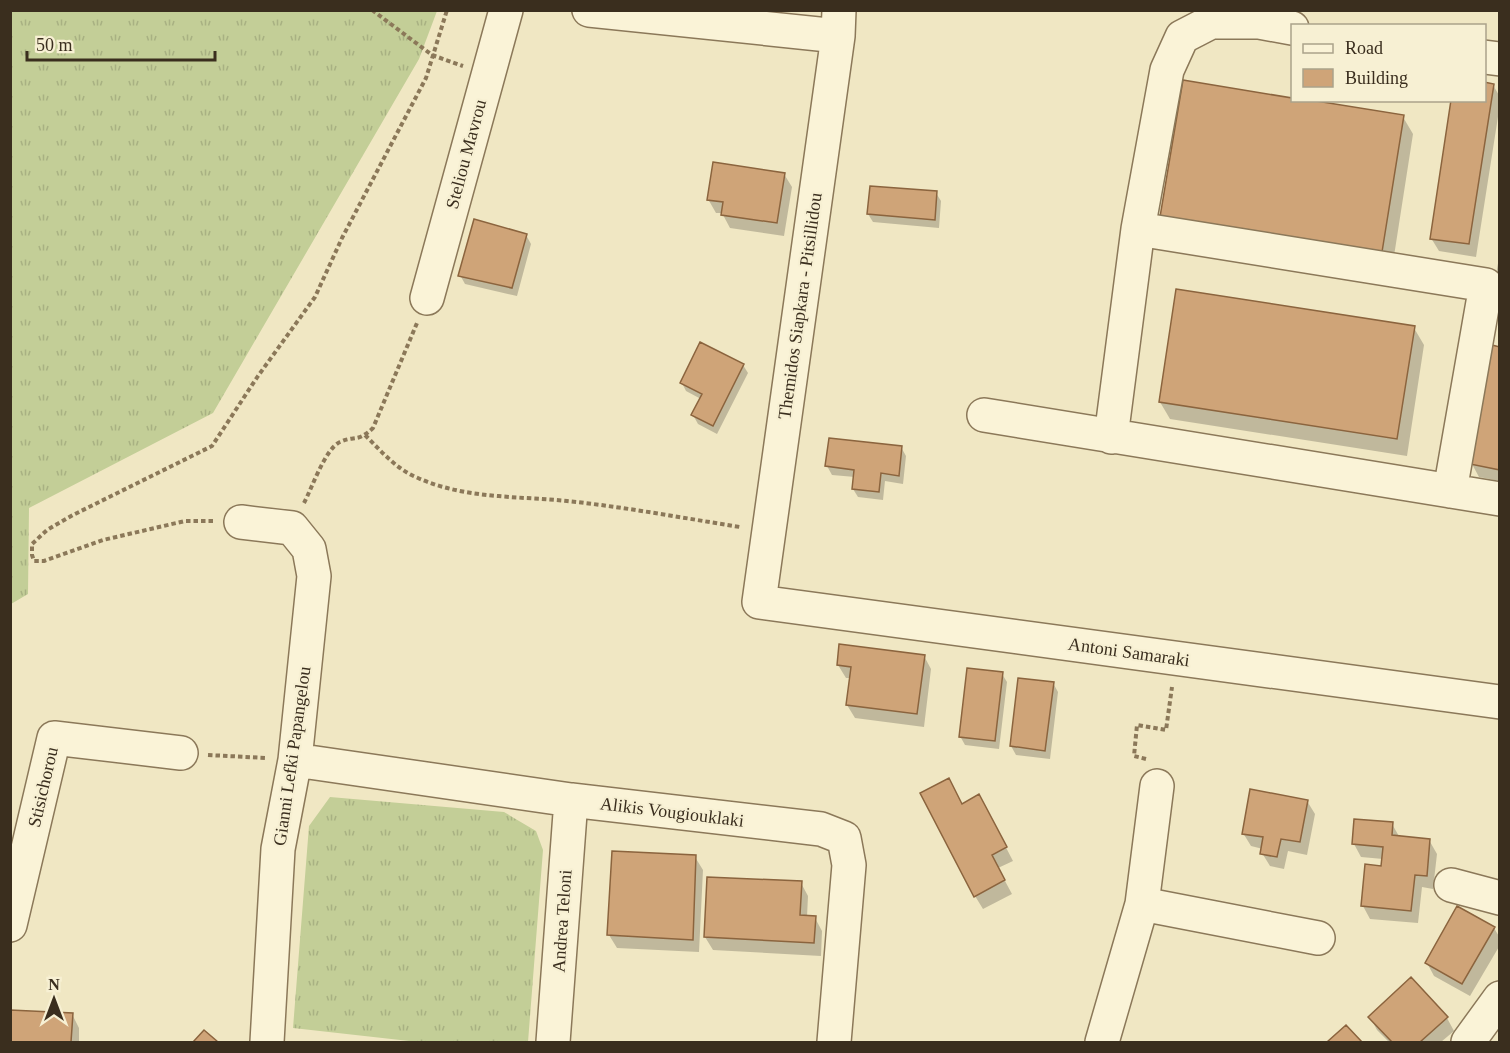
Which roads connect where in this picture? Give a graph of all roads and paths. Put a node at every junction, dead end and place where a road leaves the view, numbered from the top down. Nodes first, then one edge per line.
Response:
1 (372, 10) edge
2 (447, 10) edge
3 (506, 10) edge
4 (589, 10) edge
5 (838, 23) edge
6 (1291, 28) edge
7 (432, 55) junction
8 (488, 74) junction
9 (1138, 229) junction
10 (427, 298) joint
11 (984, 415) dead end
12 (365, 435) junction
13 (1111, 437) junction
14 (1450, 491) junction
15 (1500, 499) edge
16 (241, 522) joint
17 (292, 528) junction
18 (769, 531) junction
19 (759, 602) joint
20 (1500, 702) edge
21 (1169, 703) dead end
22 (181, 753) joint
23 (295, 760) junction
24 (1157, 786) joint
25 (571, 800) junction
26 (1451, 885) dead end
27 (1500, 898) edge
28 (1142, 904) junction
29 (10, 925) edge
30 (1318, 938) dead end
31 (1500, 998) edge
32 (267, 1042) edge
33 (553, 1042) edge
34 (834, 1042) edge
35 (1102, 1042) edge
36 (1468, 1042) edge

1 - 7 path
2 - 7 path
3 - 8 street, Steliou Mavrou
4 - 5 street
5 - 18 street, Themidos Siapkara - Pitsillidou
6 - 9 street
7 - 8 path
7 - 16 path
8 - 10 street, Steliou Mavrou
9 - 13 street
9 - 14 street
10 - 12 path
11 - 13 street
12 - 17 path
12 - 18 path
13 - 14 street
14 - 15 street
16 - 17 street
17 - 23 street, Gianni Lefki Papangelou
18 - 19 street, Themidos Siapkara - Pitsillidou
19 - 20 street, Antoni Samaraki
21 - 24 path
22 - 23 path
22 - 29 street, Stisichorou
23 - 25 street, Alikis Vougiouklaki
23 - 32 street, Gianni Lefki Papangelou
24 - 28 street
25 - 33 street, Andrea Teloni
25 - 34 street, Alikis Vougiouklaki
26 - 27 street
28 - 30 street
28 - 35 street
31 - 36 street

